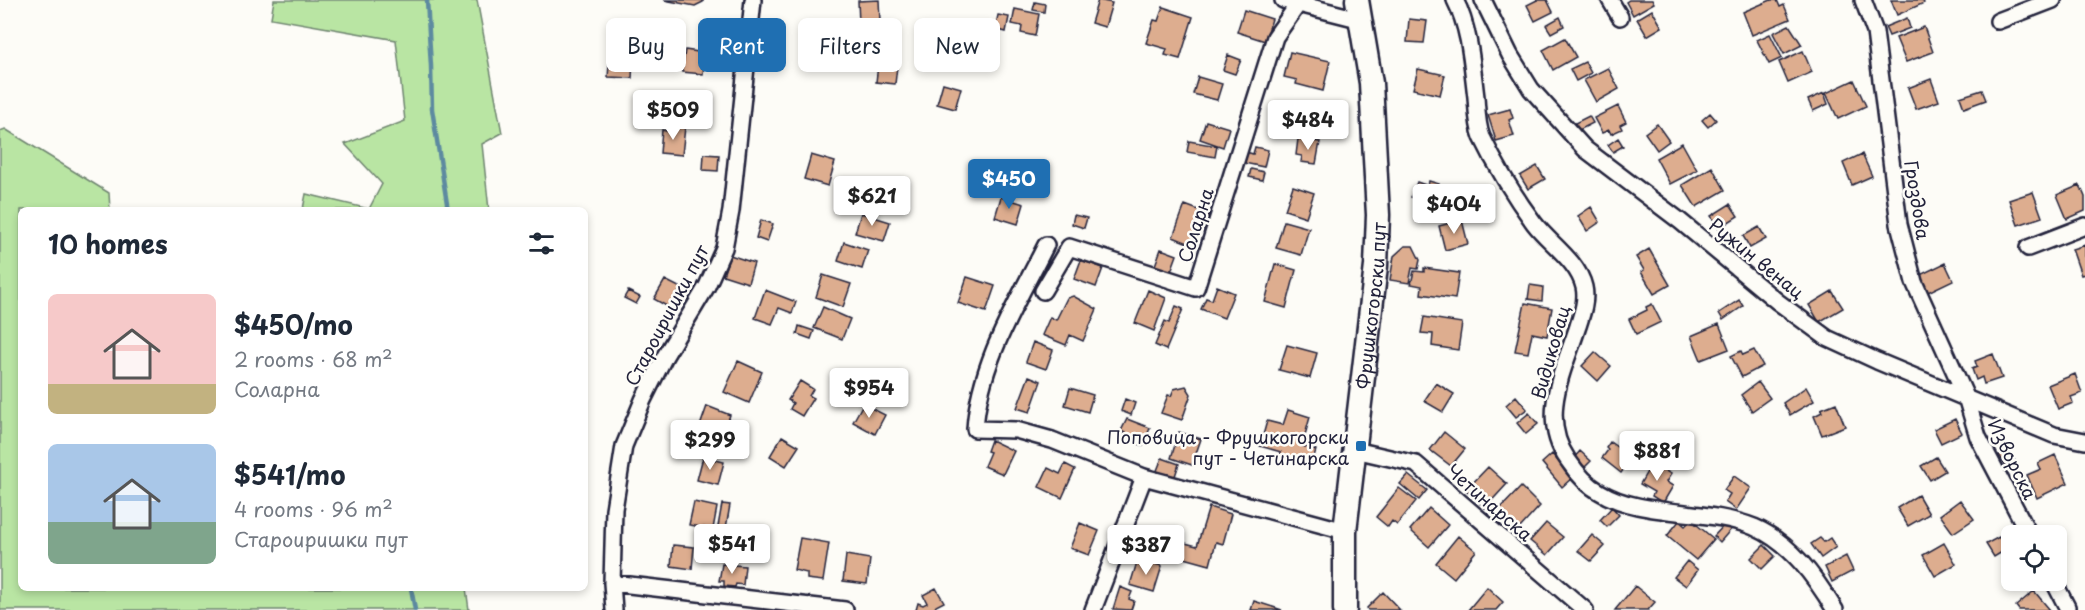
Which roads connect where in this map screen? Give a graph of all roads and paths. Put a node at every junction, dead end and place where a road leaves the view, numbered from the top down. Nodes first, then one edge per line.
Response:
1 (753, 0) edge
2 (1283, 0) edge
3 (1455, 0) edge
4 (1484, 0) edge
5 (1610, 0) edge
6 (1863, 0) edge
7 (2053, 0) edge
8 (1299, 3) junction
9 (1360, 10) edge
10 (1620, 17) dead end
11 (1998, 21) dead end
12 (2085, 226) edge
13 (1046, 245) dead end
14 (2028, 248) dead end
15 (1042, 291) dead end
16 (1966, 397) junction
17 (2085, 441) edge
18 (1355, 450) junction
19 (1144, 477) junction
20 (2024, 525) edge
21 (1345, 531) junction
22 (612, 584) junction
23 (2059, 591) edge
24 (2067, 607) dead end
25 (614, 610) edge
26 (844, 610) edge
27 (1094, 610) edge
28 (1345, 610) edge
29 (1585, 610) edge
30 (1835, 610) edge

1 - 22 street, Староиришки пут
2 - 8 street
3 - 30 street, Видиковац
4 - 16 street, Ружин венац
5 - 10 street
6 - 16 street, Гроздова
7 - 11 street
8 - 9 street
8 - 15 street, Соларна
9 - 18 street, Фрушкогорски пут
12 - 14 street
13 - 19 street
16 - 17 street, Ружин венац
16 - 20 street, Изворска
18 - 21 street, Фрушкогорски пут
18 - 29 street, Четинарска
19 - 21 street
19 - 27 street
21 - 28 street, Фрушкогорски пут
22 - 25 street, Староиришки пут
22 - 26 street
23 - 24 street

